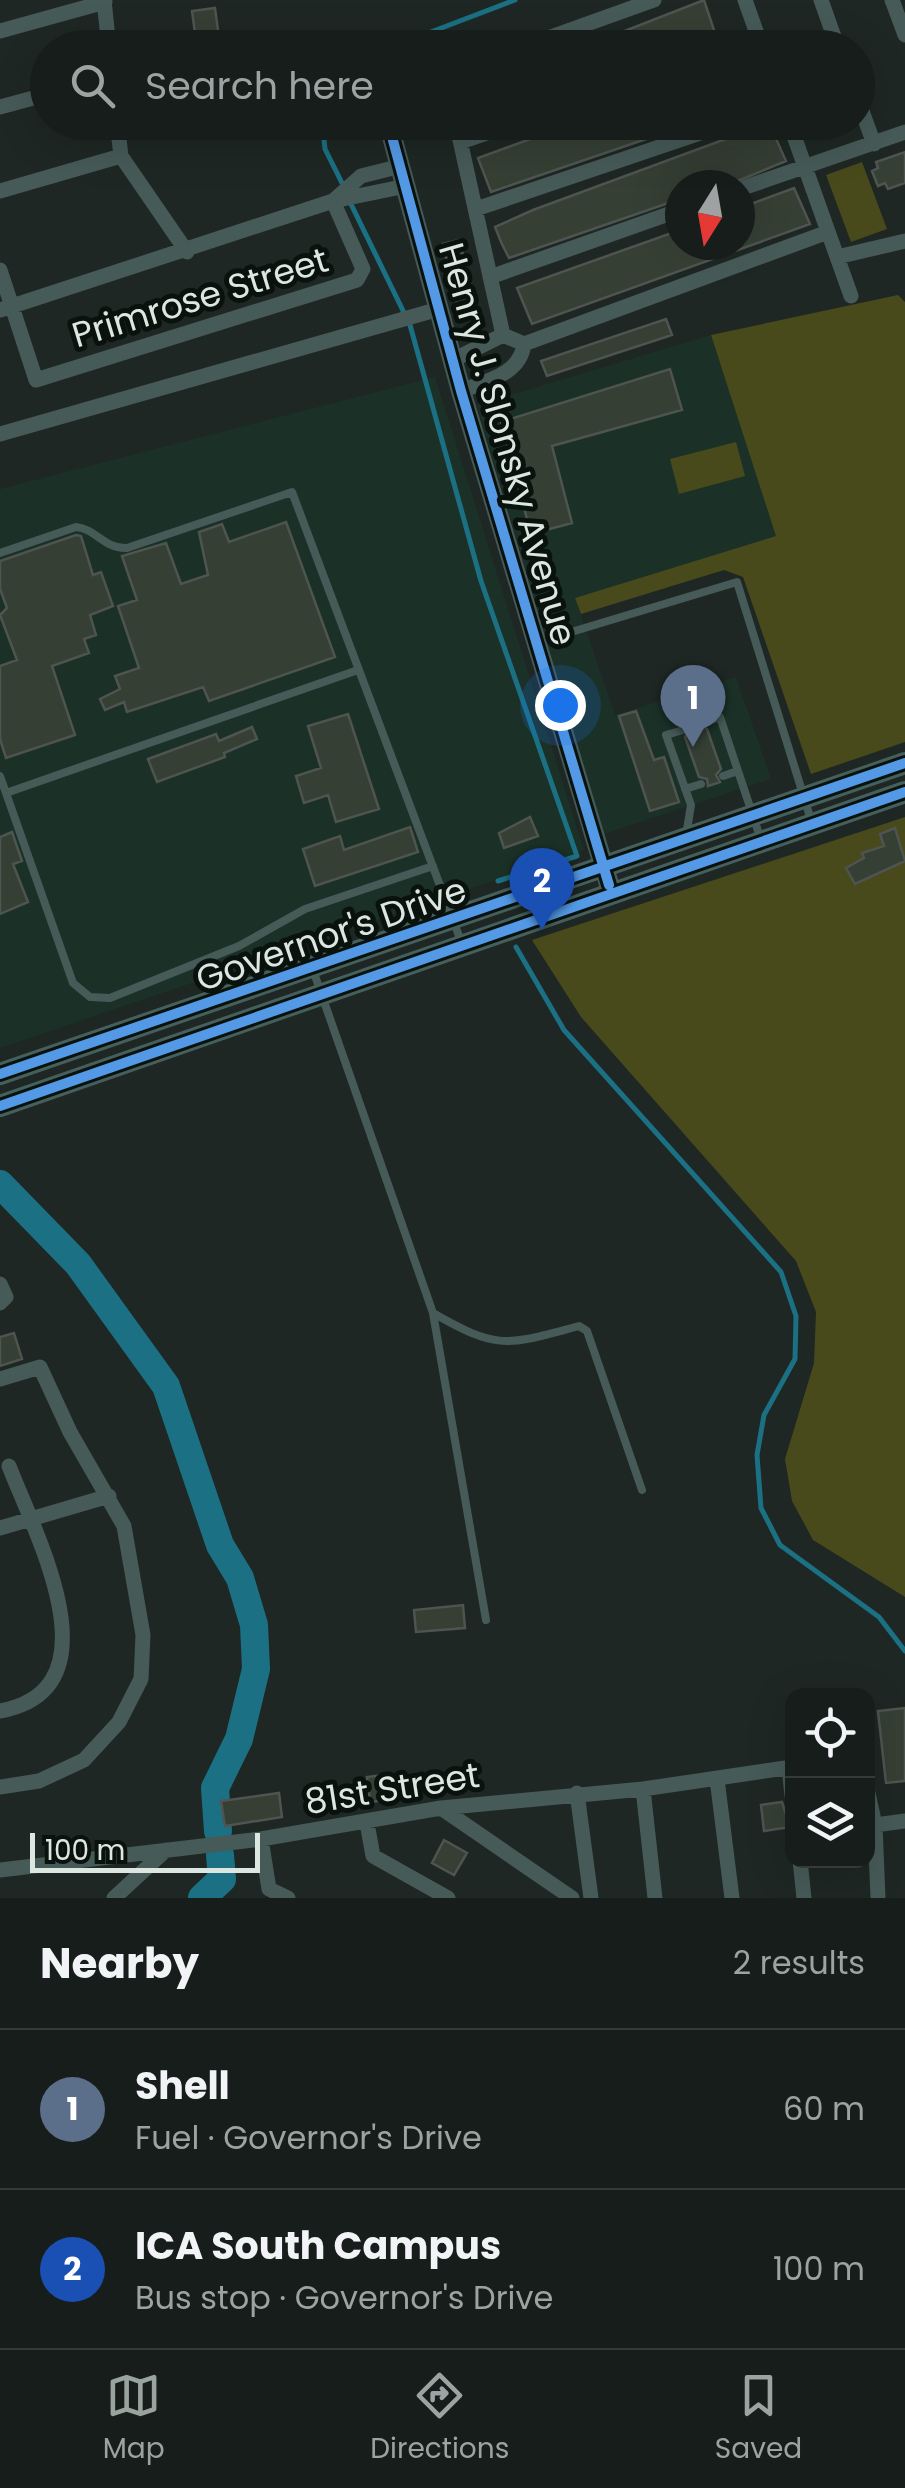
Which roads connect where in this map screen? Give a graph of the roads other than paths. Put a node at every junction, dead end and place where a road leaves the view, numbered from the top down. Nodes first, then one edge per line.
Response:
1 (654, 0) edge
2 (745, 0) edge
3 (821, 0) edge
4 (892, 0) edge
5 (104, 1) edge
6 (106, 30) edge
7 (570, 30) edge
8 (756, 30) edge
9 (832, 30) edge
10 (0, 31) edge
11 (905, 35) edge
12 (30, 99) edge
13 (0, 107) edge
14 (905, 132) edge
15 (119, 140) edge
16 (393, 140) edge
17 (467, 140) edge
18 (681, 140) edge
19 (796, 140) edge
20 (873, 140) edge
21 (461, 142) joint
22 (874, 144) junction
23 (121, 156) junction
24 (805, 166) junction
25 (403, 176) junction
26 (755, 184) edge
27 (0, 191) edge
28 (333, 201) junction
29 (476, 210) junction
30 (665, 215) edge
31 (828, 232) junction
32 (905, 241) edge
33 (188, 252) junction
34 (837, 258) junction
35 (0, 270) edge
36 (490, 277) junction
37 (851, 296) dead end
38 (6, 308) edge
39 (439, 310) junction
40 (504, 335) junction
41 (524, 344) junction
42 (452, 360) junction
43 (461, 390) junction
44 (0, 434) edge
45 (0, 553) edge
46 (568, 633) dead end
47 (358, 670) junction
48 (705, 722) dead end
49 (682, 730) dead end
50 (905, 764) edge
51 (738, 771) junction
52 (0, 776) edge
53 (724, 776) dead end
54 (701, 784) dead end
55 (685, 789) junction
56 (905, 792) edge
57 (6, 793) junction
58 (804, 798) junction
59 (754, 816) junction
60 (813, 824) junction
61 (686, 841) junction
62 (762, 842) junction
63 (433, 866) junction
64 (604, 868) junction
65 (612, 894) junction
66 (454, 921) junction
67 (462, 945) junction
68 (312, 969) junction
69 (322, 995) junction
70 (0, 1074) edge
71 (0, 1106) edge
72 (0, 1284) edge
73 (0, 1303) edge
74 (433, 1312) junction
75 (0, 1379) edge
76 (9, 1466) dead end
77 (642, 1490) dead end
78 (109, 1496) junction
79 (30, 1519) junction
80 (0, 1528) edge
81 (486, 1620) dead end
82 (0, 1712) edge
83 (785, 1768) edge
84 (717, 1779) junction
85 (0, 1788) edge
86 (643, 1789) junction
87 (577, 1793) junction
88 (441, 1808) junction
89 (905, 1821) edge
90 (367, 1822) junction
91 (875, 1825) joint
92 (262, 1840) junction
93 (168, 1850) junction
94 (801, 1868) edge
95 (0, 1870) edge
96 (264, 1893) edge
97 (114, 1898) edge
98 (288, 1898) edge
99 (448, 1898) edge
100 (572, 1898) edge
101 (591, 1898) edge
102 (656, 1898) edge
103 (732, 1898) edge
104 (804, 1898) edge
105 (878, 1898) edge

1 - 7 street
2 - 8 street
3 - 9 street
4 - 11 street
5 - 6 street
5 - 10 street
12 - 13 street
14 - 22 street
15 - 23 street
16 - 25 street, Henry J. Slonsky Avenue
17 - 21 street
18 - 29 street
19 - 24 street
20 - 22 street
21 - 29 street
22 - 24 street
23 - 27 street
23 - 33 street
24 - 26 street
24 - 31 street
25 - 28 street
25 - 39 street, Henry J. Slonsky Avenue
28 - 33 street
28 - 38 street, Primrose Street
29 - 36 street
30 - 36 street
31 - 34 street
31 - 41 street
32 - 34 street
33 - 38 street
34 - 37 street
35 - 38 street
36 - 40 street
39 - 42 street, Henry J. Slonsky Avenue
39 - 44 street
40 - 41 street
40 - 42 street
41 - 43 street
42 - 43 street, Henry J. Slonsky Avenue
43 - 64 street, Henry J. Slonsky Avenue
45 - 47 lane
46 - 58 lane
47 - 57 lane
47 - 63 lane
48 - 51 lane
49 - 55 lane
50 - 58 main road, Governor's Drive
51 - 53 lane
51 - 59 lane
52 - 57 lane
54 - 55 lane
55 - 61 lane
56 - 60 main road, Governor's Drive
57 - 63 lane
58 - 59 main road, Governor's Drive
58 - 60 lane
59 - 61 main road, Governor's Drive
59 - 62 lane
60 - 62 main road, Governor's Drive
61 - 64 main road, Governor's Drive
62 - 65 main road, Governor's Drive
63 - 66 lane
64 - 65 street, Henry J. Slonsky Avenue
64 - 66 main road, Governor's Drive
65 - 67 main road, Governor's Drive
66 - 67 lane
66 - 68 main road, Governor's Drive
67 - 69 main road, Governor's Drive
68 - 69 lane
68 - 70 main road, Governor's Drive
69 - 71 main road, Governor's Drive
69 - 74 lane
72 - 73 street
74 - 77 lane
74 - 81 lane
75 - 78 street
76 - 79 street
78 - 79 street
78 - 85 street
79 - 80 street
79 - 82 street
83 - 84 street, 81st Street
84 - 86 street, 81st Street
84 - 103 street
86 - 87 street, 81st Street
86 - 102 street
87 - 88 street, 81st Street
87 - 101 street
88 - 90 street, 81st Street
88 - 100 street
89 - 91 street
90 - 92 street, 81st Street
90 - 99 street
91 - 105 street
92 - 93 street, 81st Street
92 - 96 street
93 - 95 street, 81st Street
93 - 97 street
94 - 104 street
96 - 98 street

